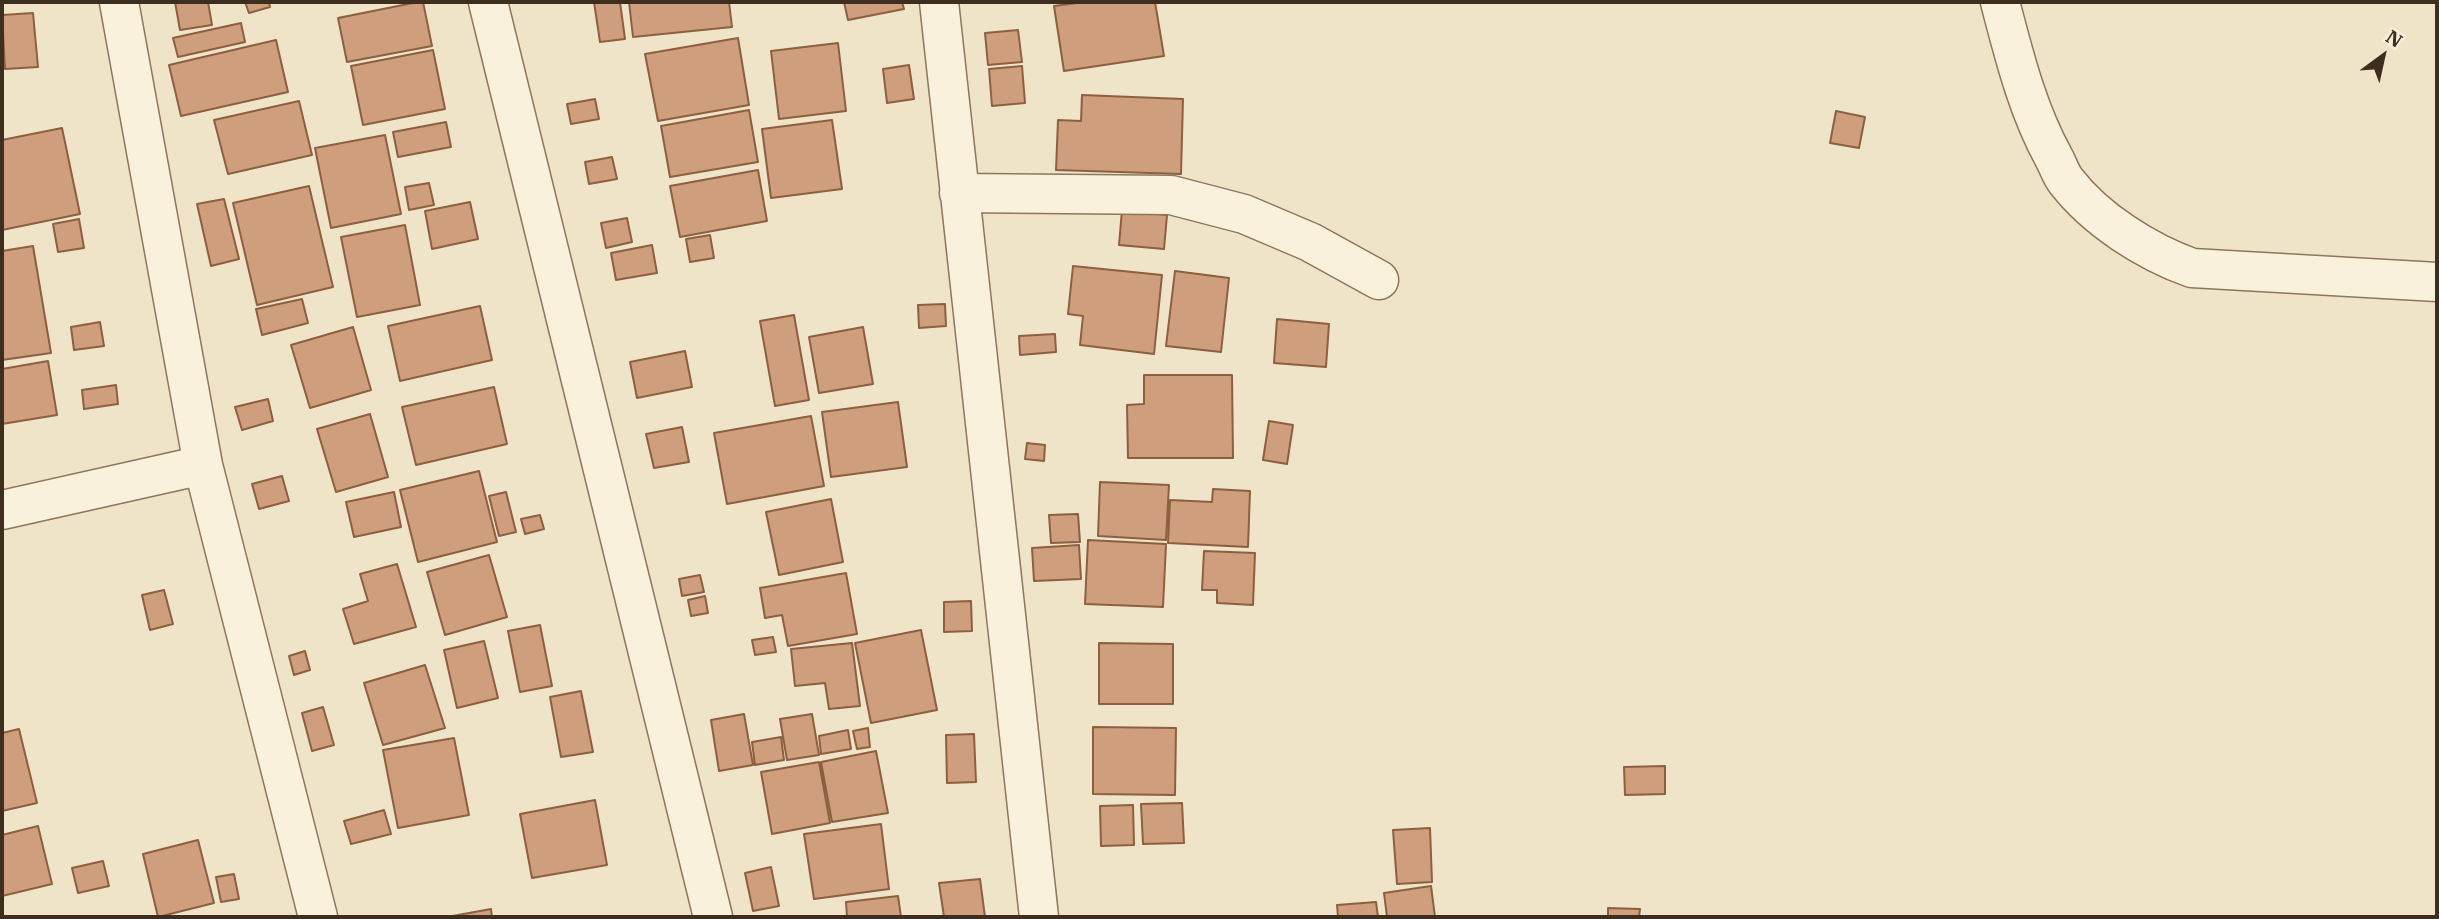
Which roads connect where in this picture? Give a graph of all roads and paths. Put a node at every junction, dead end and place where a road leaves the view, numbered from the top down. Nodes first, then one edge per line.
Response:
1 (119, 2) edge
2 (488, 2) edge
3 (939, 2) edge
4 (2000, 2) edge
5 (959, 193) junction
6 (1379, 280) dead end
7 (2437, 282) edge
8 (203, 465) junction
9 (2, 510) edge
10 (318, 917) edge
11 (713, 917) edge
12 (1039, 917) edge

1 - 8 street
2 - 11 street
3 - 5 street
4 - 7 street
5 - 6 street
5 - 12 street
8 - 9 street
8 - 10 street

